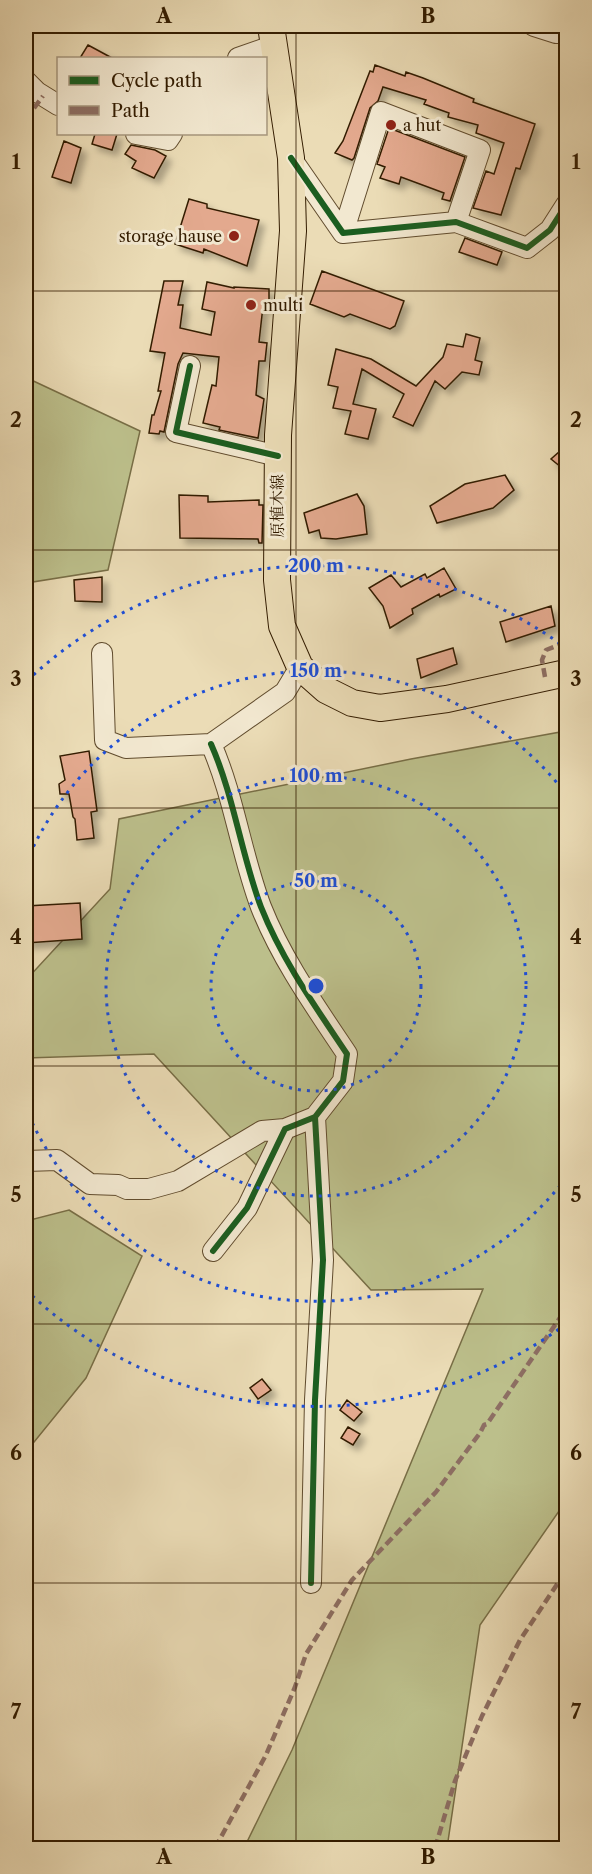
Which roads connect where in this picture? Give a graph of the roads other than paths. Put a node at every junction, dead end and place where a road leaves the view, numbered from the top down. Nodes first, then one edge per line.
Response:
1 (534, 26) edge
2 (567, 33) edge
3 (273, 35) edge
4 (240, 57) edge
5 (26, 81) edge
6 (57, 104) edge
7 (141, 135) edge
8 (170, 135) edge
9 (291, 158) junction
10 (567, 205) edge
11 (456, 222) junction
12 (343, 232) junction
13 (190, 366) dead end
14 (278, 456) junction
15 (102, 653) dead end
16 (300, 667) junction
17 (567, 673) edge
18 (211, 744) junction
19 (315, 1117) junction
20 (285, 1129) junction
21 (26, 1161) edge
22 (213, 1251) dead end
23 (311, 1583) dead end

1 - 2 street
3 - 4 street
3 - 9 main road, 原植木線
5 - 6 street
7 - 8 street
9 - 12 street
9 - 14 main road, 原植木線
10 - 11 street
11 - 12 street
11 - 12 street
13 - 14 street
14 - 16 main road, 原植木線
15 - 18 street
16 - 17 main road, 原植木線
16 - 18 street
18 - 19 street
19 - 20 street
19 - 23 street
20 - 21 street
20 - 22 street

